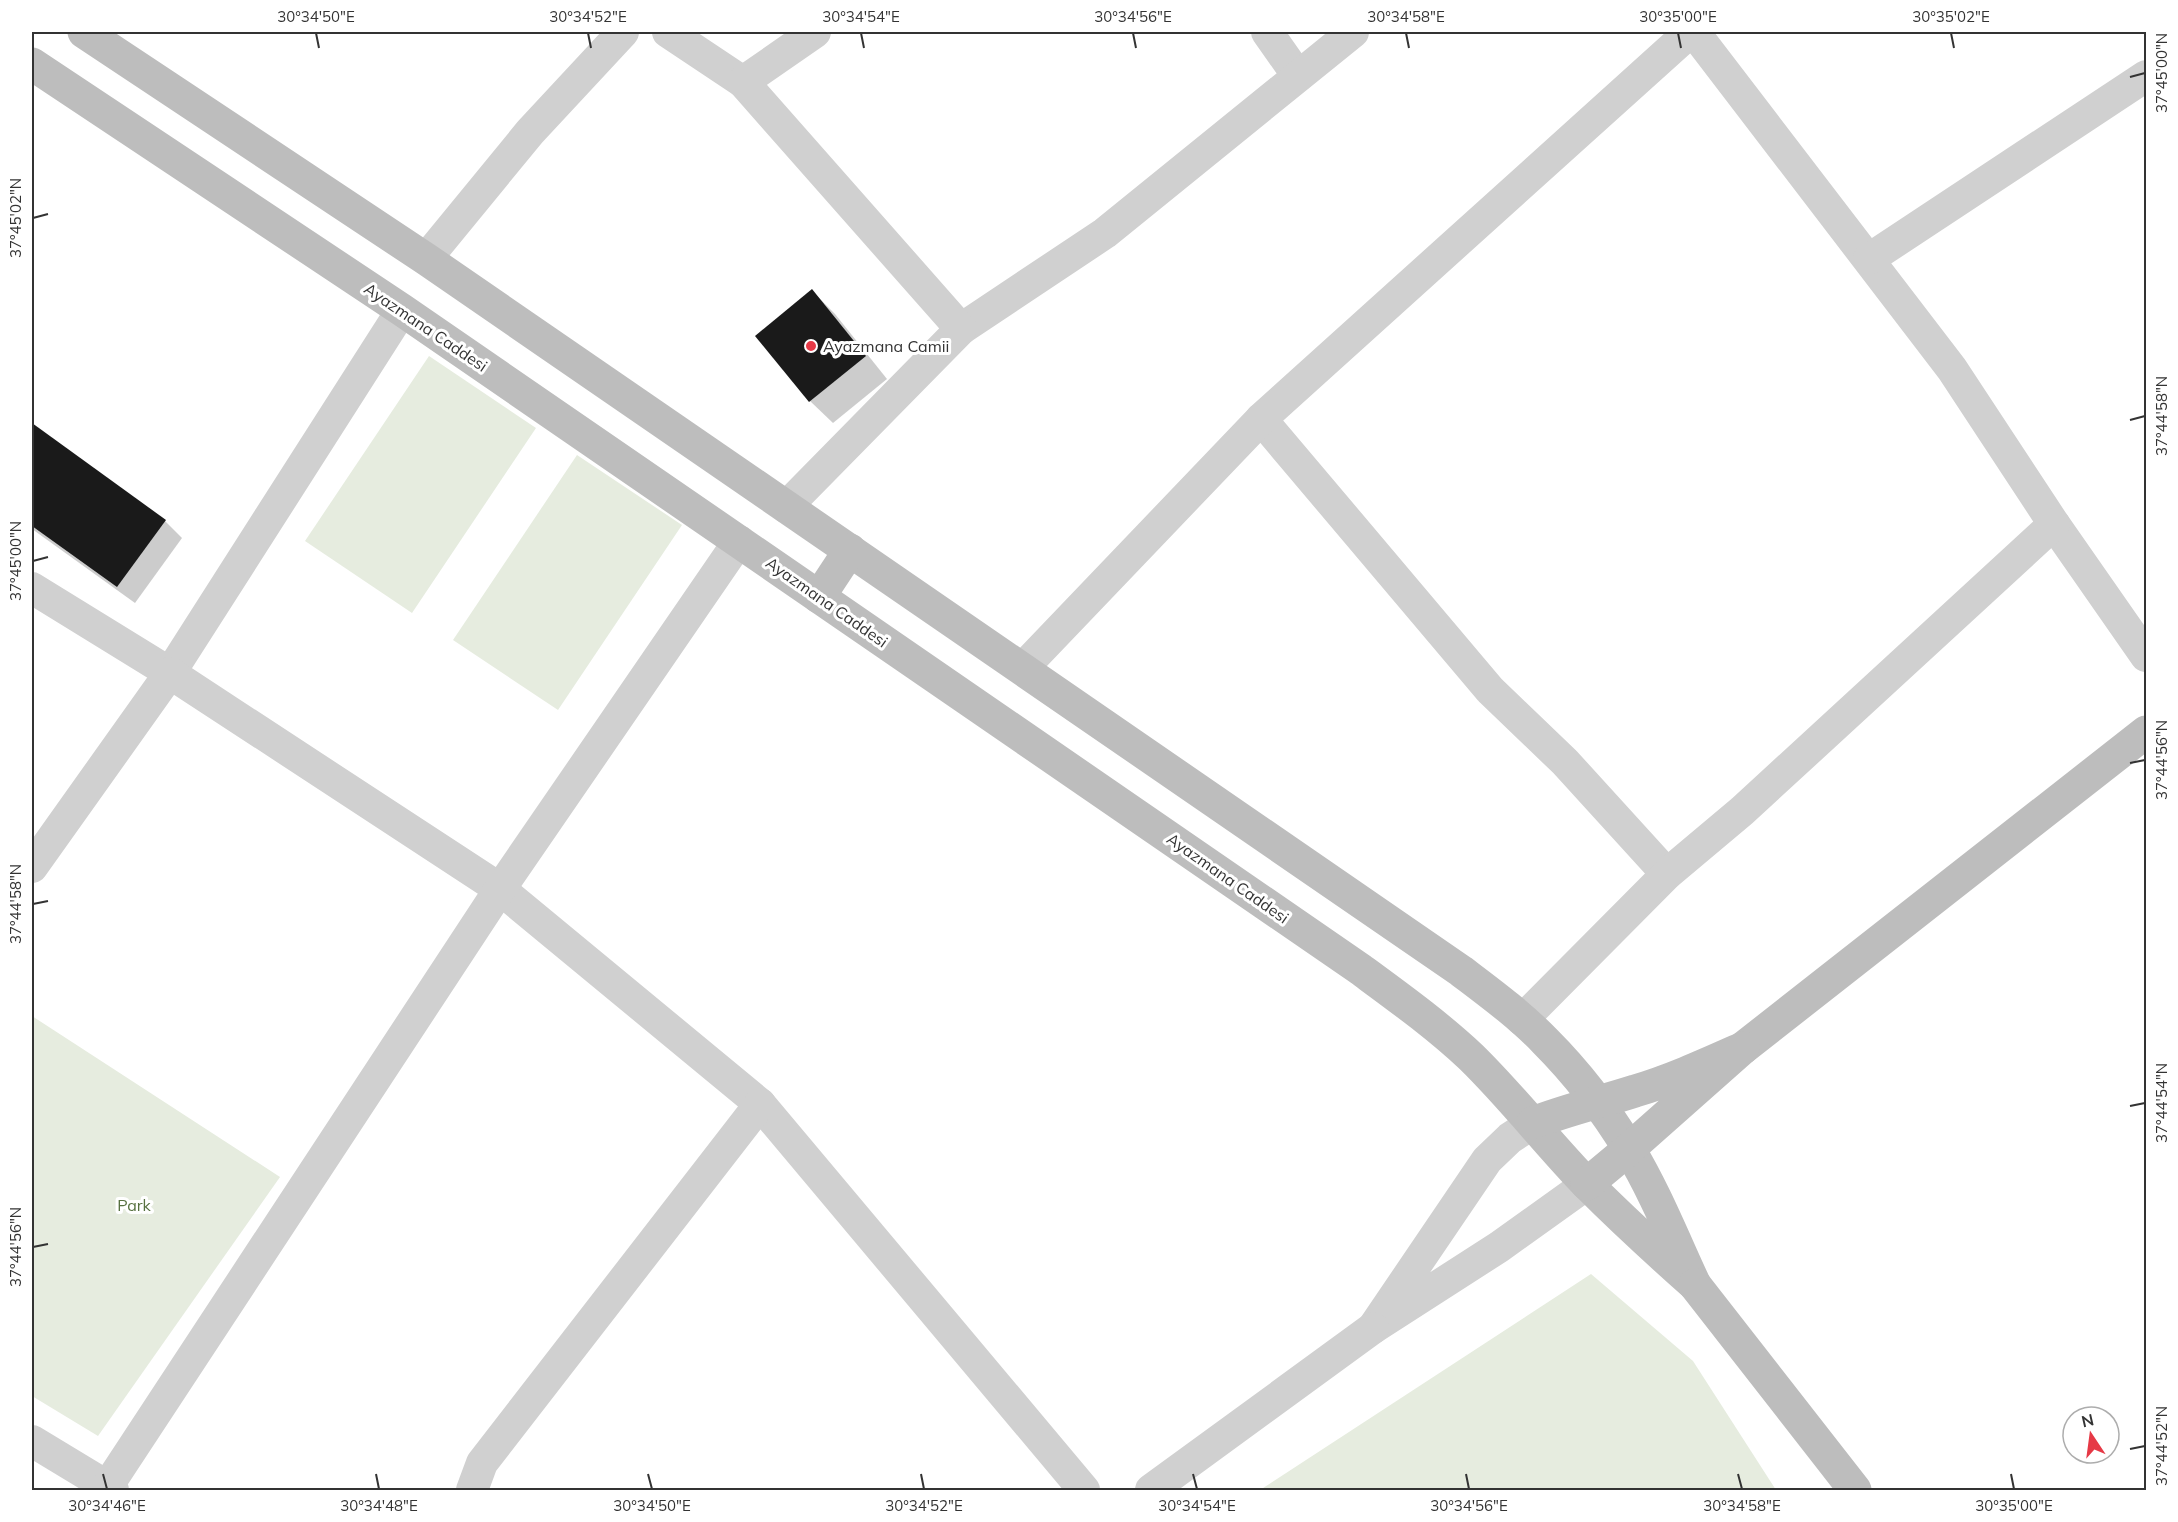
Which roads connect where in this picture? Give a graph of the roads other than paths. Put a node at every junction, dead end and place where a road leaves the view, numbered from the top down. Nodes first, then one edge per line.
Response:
1 (84, 32) edge
2 (623, 32) edge
3 (668, 32) edge
4 (815, 32) edge
5 (1267, 32) edge
6 (1353, 32) edge
7 (1692, 32) edge
8 (32, 64) edge
9 (1298, 76) junction
10 (2146, 76) edge
11 (743, 82) junction
12 (426, 259) junction
13 (1869, 259) junction
14 (402, 310) junction
15 (961, 329) junction
16 (1261, 419) junction
17 (786, 507) junction
18 (2054, 524) junction
19 (739, 541) junction
20 (850, 550) junction
21 (32, 588) edge
22 (819, 597) junction
23 (2146, 656) edge
24 (1022, 669) junction
25 (170, 673) junction
26 (2145, 738) edge
27 (32, 867) edge
28 (1667, 874) junction
29 (500, 889) junction
30 (1522, 1020) junction
31 (1743, 1048) junction
32 (1596, 1102) junction
33 (760, 1104) junction
34 (1533, 1123) junction
35 (1629, 1149) junction
36 (1587, 1184) junction
37 (1695, 1286) junction
38 (1373, 1328) junction
39 (32, 1440) edge
40 (109, 1489) edge
41 (472, 1491) edge
42 (1084, 1491) edge
43 (1151, 1491) edge
44 (1855, 1491) edge

1 - 12 main road
2 - 12 street
3 - 11 street
4 - 11 street
5 - 9 street
6 - 9 street
7 - 13 street
7 - 16 street
8 - 14 main road, Ayazmana Caddesi
9 - 15 street
10 - 13 street
11 - 15 street
12 - 17 main road
13 - 18 street
14 - 19 main road, Ayazmana Caddesi
14 - 25 street
15 - 17 street
16 - 24 street
16 - 28 street
17 - 20 main road
18 - 23 street
18 - 28 street
19 - 22 main road, Ayazmana Caddesi
19 - 29 street
20 - 22 main road
20 - 24 main road
21 - 25 street
22 - 34 main road, Ayazmana Caddesi
24 - 30 main road
25 - 27 street
25 - 29 street
26 - 31 main road
28 - 30 street
29 - 33 street
29 - 40 street
30 - 32 main road
31 - 32 main road
31 - 35 main road
32 - 34 main road
32 - 35 main road
33 - 41 street
33 - 42 street
34 - 36 main road, Ayazmana Caddesi
34 - 38 street
35 - 36 main road
35 - 37 main road
36 - 37 main road, Ayazmana Caddesi
36 - 38 street
37 - 44 main road
38 - 43 street
39 - 40 street

